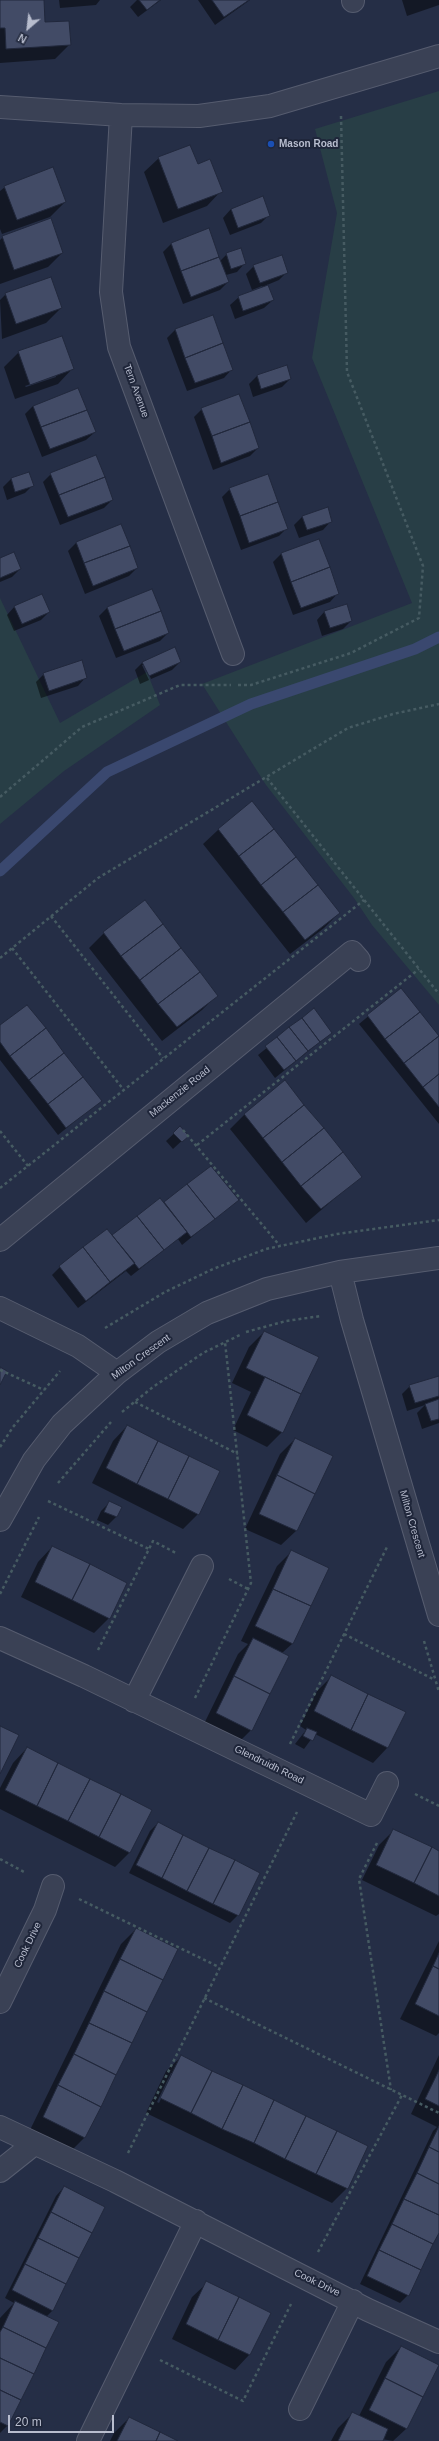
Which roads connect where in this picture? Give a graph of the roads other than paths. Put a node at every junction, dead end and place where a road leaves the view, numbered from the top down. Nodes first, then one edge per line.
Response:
1 (439, 56) edge
2 (0, 107) edge
3 (121, 115) junction
4 (233, 654) dead end
5 (359, 960) dead end
6 (0, 1240) edge
7 (439, 1258) edge
8 (340, 1272) junction
9 (0, 1308) edge
10 (116, 1373) junction
11 (0, 1520) edge
12 (202, 1566) road end
13 (439, 1615) edge
14 (0, 1638) edge
15 (134, 1700) junction
16 (386, 1783) dead end
17 (53, 1886) road end
18 (0, 2002) edge
19 (0, 2127) edge
20 (34, 2144) junction
21 (0, 2171) edge
22 (196, 2221) junction
23 (353, 2301) junction
24 (439, 2342) edge
25 (300, 2409) dead end
26 (88, 2441) edge

1 - 3 street
2 - 3 street
3 - 4 street, Tern Avenue
5 - 6 street, Mackenzie Road
7 - 8 street, Milton Crescent
8 - 10 street, Milton Crescent
8 - 13 street, Milton Crescent
9 - 10 street
10 - 11 street, Milton Crescent
12 - 15 street
14 - 15 street, Glendruidh Road
15 - 16 street, Glendruidh Road
17 - 18 street, Cook Drive
19 - 20 street, Cook Drive
20 - 21 street
20 - 22 street, Cook Drive
22 - 23 street, Cook Drive
22 - 26 street
23 - 24 street, Cook Drive
23 - 25 street

